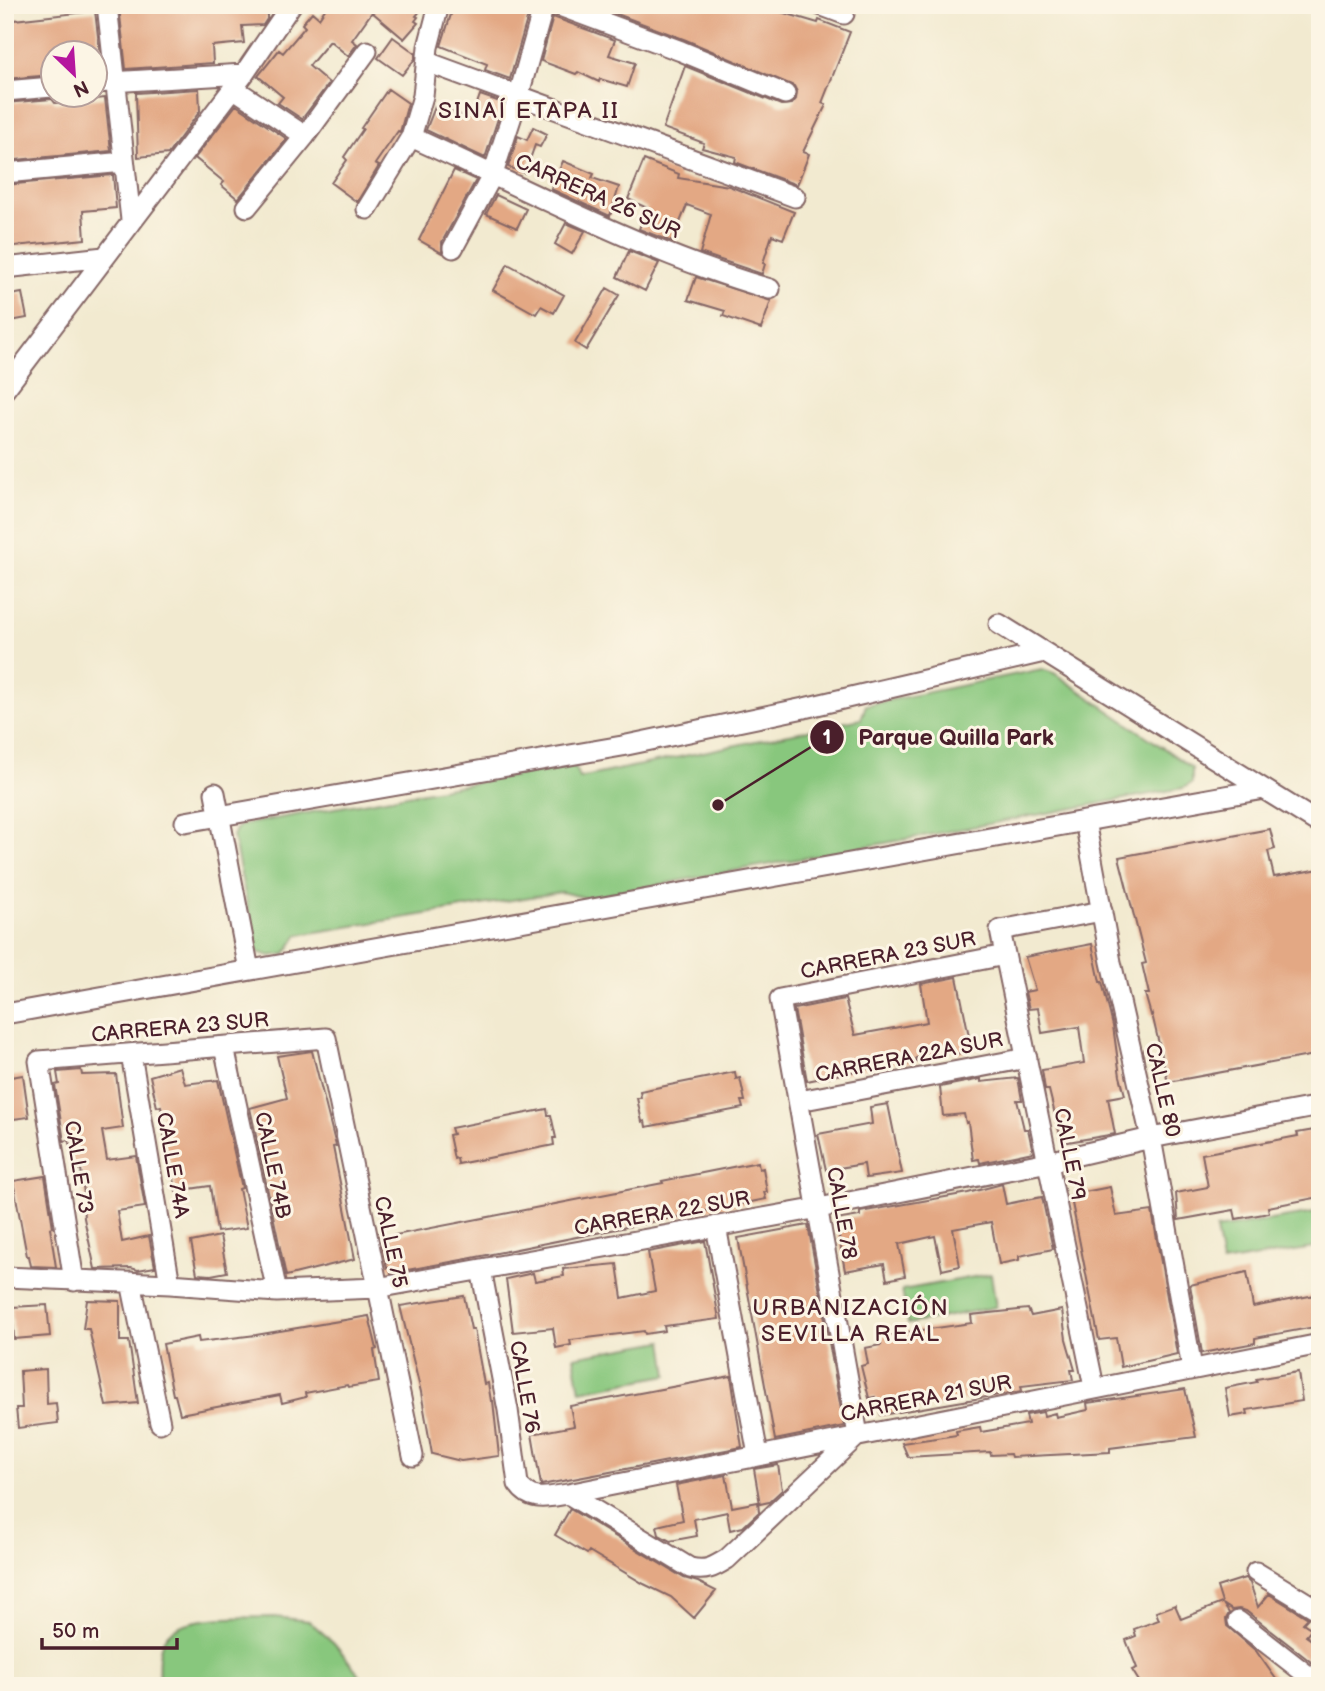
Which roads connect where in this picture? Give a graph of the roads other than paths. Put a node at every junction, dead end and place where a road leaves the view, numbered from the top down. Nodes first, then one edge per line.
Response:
1 (107, 5) edge
2 (291, 5) edge
3 (439, 5) edge
4 (544, 5) edge
5 (556, 5) edge
6 (820, 5) edge
7 (844, 14) dead end
8 (367, 51) dead end
9 (427, 62) junction
10 (116, 81) junction
11 (239, 81) junction
12 (108, 82) edge
13 (38, 88) edge
14 (5, 91) edge
15 (519, 94) junction
16 (785, 94) dead end
17 (304, 136) junction
18 (411, 137) junction
19 (124, 162) junction
20 (5, 173) edge
21 (493, 174) junction
22 (795, 197) dead end
23 (247, 206) dead end
24 (367, 209) dead end
25 (131, 220) junction
26 (453, 248) dead end
27 (104, 257) junction
28 (5, 268) edge
29 (770, 289) dead end
30 (14, 368) edge
31 (5, 389) edge
32 (999, 624) dead end
33 (1044, 652) junction
34 (1264, 789) junction
35 (215, 793) dead end
36 (220, 816) junction
37 (1086, 821) junction
38 (186, 822) dead end
39 (1320, 824) edge
40 (1102, 911) junction
41 (1000, 930) joint
42 (1005, 956) junction
43 (249, 971) junction
44 (780, 999) joint
45 (5, 1014) edge
46 (326, 1038) joint
47 (224, 1047) junction
48 (131, 1055) junction
49 (1027, 1058) junction
50 (38, 1060) joint
51 (799, 1101) junction
52 (1320, 1106) edge
53 (1151, 1138) junction
54 (1048, 1162) junction
55 (819, 1208) junction
56 (716, 1226) junction
57 (481, 1269) junction
58 (5, 1277) edge
59 (74, 1281) junction
60 (131, 1282) junction
61 (170, 1284) junction
62 (377, 1288) junction
63 (277, 1292) junction
64 (1320, 1344) edge
65 (1192, 1368) junction
66 (1094, 1387) junction
67 (160, 1423) dead end
68 (858, 1435) junction
69 (758, 1455) junction
70 (413, 1456) dead end
71 (568, 1494) junction
72 (542, 1498) joint
73 (1256, 1572) dead end
74 (1320, 1611) edge
75 (1237, 1621) dead end
76 (1320, 1685) edge

1 - 10 street
2 - 11 street
3 - 9 street
4 - 15 street
5 - 16 street
6 - 7 street
8 - 17 street
9 - 15 street
9 - 18 street
10 - 11 street
10 - 12 street
10 - 19 street
11 - 17 street
11 - 25 street
13 - 14 street
15 - 21 street
15 - 22 street
17 - 23 street
18 - 21 street, CARRERA 26 SUR
18 - 24 street
19 - 20 street
19 - 25 street
21 - 26 street
21 - 29 street, CARRERA 26 SUR
25 - 27 street
27 - 28 street
27 - 30 street
30 - 31 street
32 - 33 street
33 - 34 street
33 - 36 street
34 - 37 street
34 - 39 street
35 - 36 street
36 - 38 street
36 - 43 street
37 - 40 street, CALLE 80
37 - 43 street
40 - 41 street, CARRERA 23 SUR
40 - 53 street, CALLE 80
41 - 42 street, CALLE 79
42 - 44 street, CARRERA 23 SUR
42 - 49 street, CALLE 79
43 - 45 street
44 - 51 street, CALLE 78
46 - 47 street, CARRERA 23 SUR
46 - 62 street, CALLE 75
47 - 48 street, CARRERA 23 SUR
47 - 63 street, CALLE 74B
48 - 50 street, CARRERA 23 SUR
48 - 61 street, CALLE 74A
49 - 51 street, CARRERA 22A SUR
49 - 54 street, CALLE 79
50 - 59 street, CALLE 73
51 - 55 street, CALLE 78
52 - 53 street, CARRERA 22 SUR
53 - 54 street, CARRERA 22 SUR
53 - 65 street, CALLE 80
54 - 55 street, CARRERA 22 SUR
54 - 66 street, CALLE 79
55 - 56 street, CARRERA 22 SUR
55 - 68 street, CALLE 78
56 - 57 street, CARRERA 22 SUR
56 - 69 street
57 - 62 street, CARRERA 22 SUR
57 - 72 street, CALLE 76
58 - 59 street, CARRERA 22 SUR
59 - 60 street, CARRERA 22 SUR
60 - 61 street, CARRERA 22 SUR
60 - 67 street
61 - 63 street, CARRERA 22 SUR
62 - 63 street, CARRERA 22 SUR
62 - 70 street, CALLE 75
64 - 65 street, CARRERA 21 SUR
65 - 66 street, CARRERA 21 SUR
66 - 68 street, CARRERA 21 SUR
68 - 69 street, CARRERA 21 SUR
68 - 71 street
69 - 71 street, CARRERA 21 SUR
71 - 72 street, CARRERA 21 SUR
73 - 74 street
75 - 76 street

